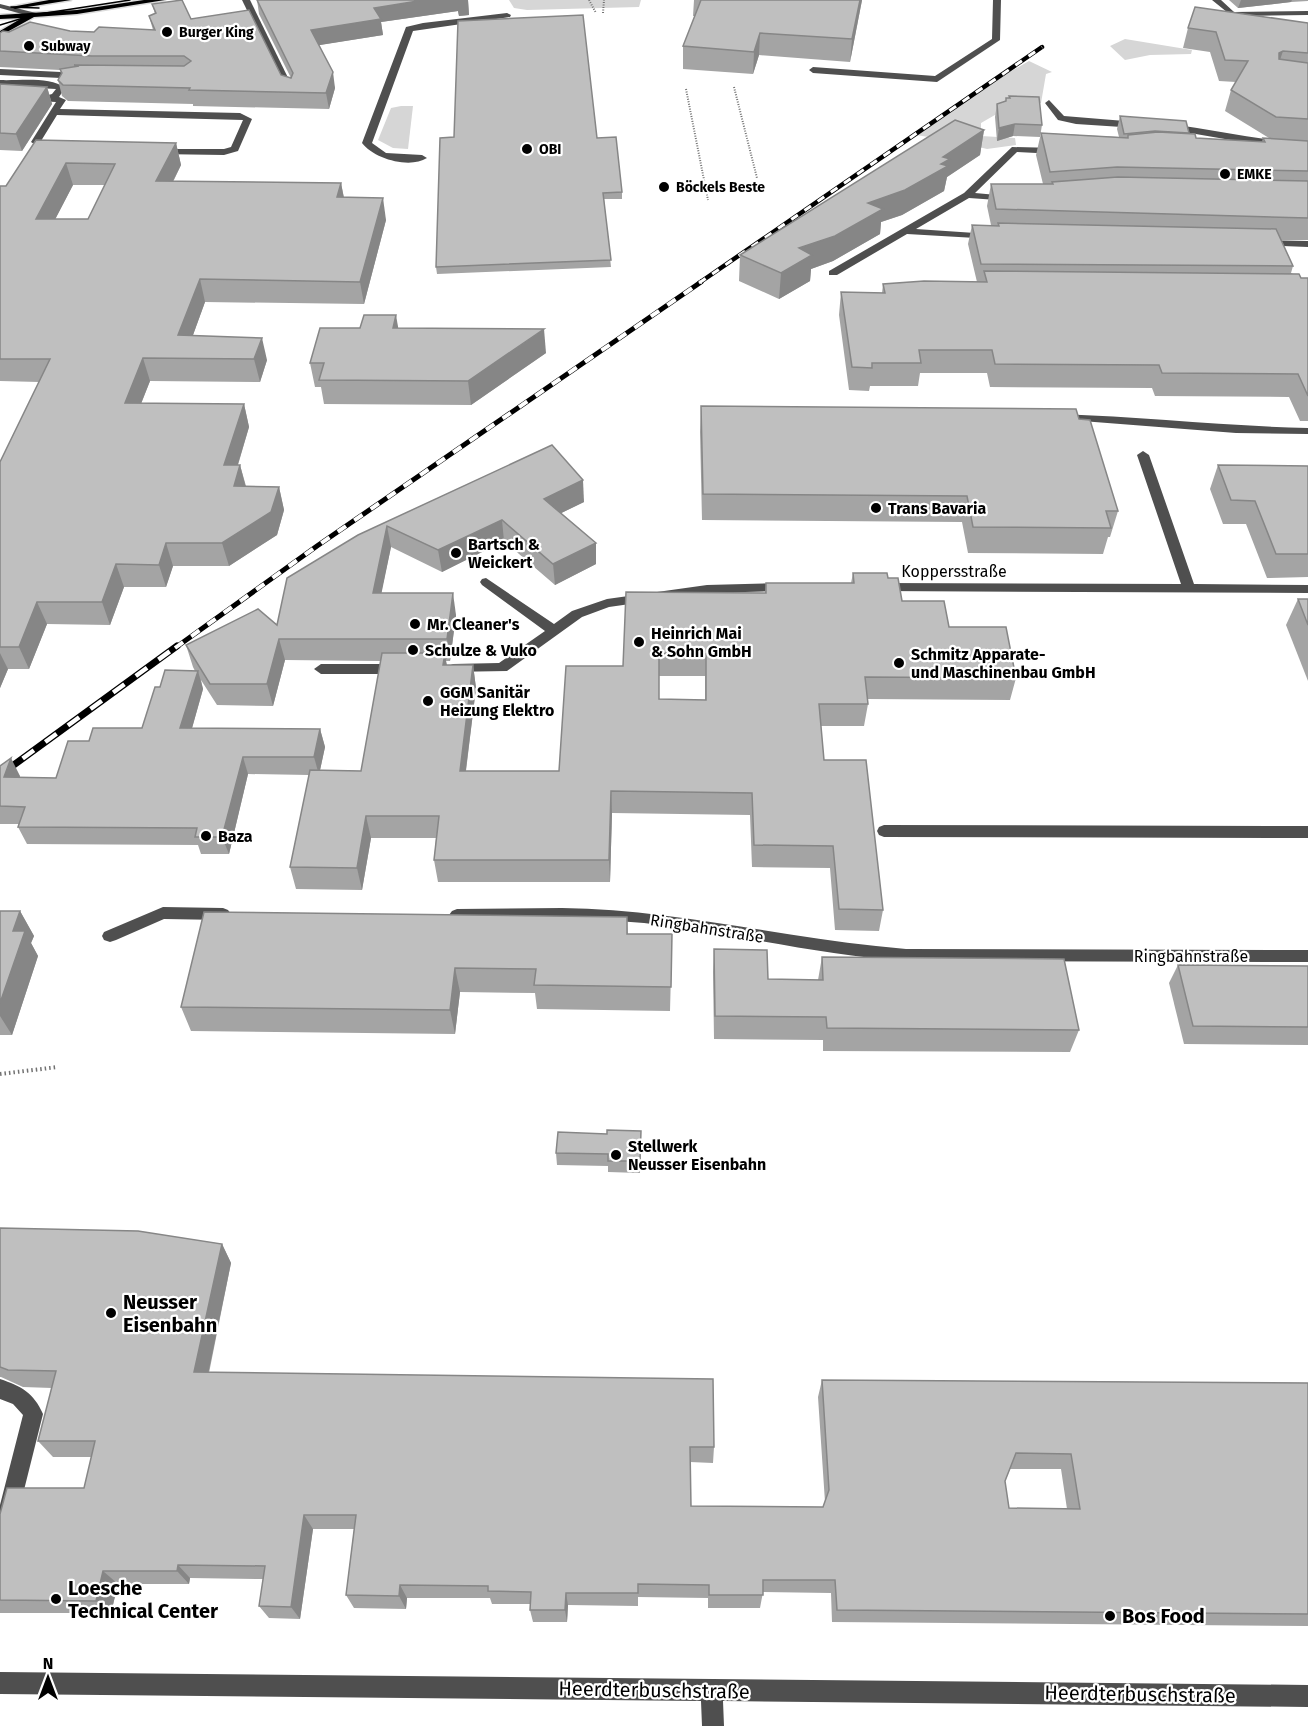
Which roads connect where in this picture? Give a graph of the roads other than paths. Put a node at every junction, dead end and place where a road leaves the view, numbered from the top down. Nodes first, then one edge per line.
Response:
1 (24, 0) edge
2 (67, 0) edge
3 (160, 0) edge
4 (246, 0) edge
5 (997, 0) edge
6 (1216, 0) edge
7 (57, 1) edge
8 (0, 7) edge
9 (11, 7) junction
10 (77, 12) junction
11 (1308, 13) edge
12 (1232, 14) junction
13 (0, 15) edge
14 (33, 15) junction
15 (507, 15) dead end
16 (1249, 26) edge
17 (11, 27) junction
18 (0, 34) edge
19 (813, 70) dead end
20 (0, 72) edge
21 (96, 76) edge
22 (0, 83) edge
23 (290, 90) edge
24 (0, 96) edge
25 (48, 98) junction
26 (1049, 103) dead end
27 (54, 112) junction
28 (1145, 126) edge
29 (1155, 126) edge
30 (1308, 146) edge
31 (57, 148) edge
32 (152, 151) edge
33 (1069, 151) edge
34 (422, 158) dead end
35 (967, 195) junction
36 (1021, 201) edge
37 (907, 231) junction
38 (1005, 237) edge
39 (1250, 243) edge
40 (1308, 244) edge
41 (833, 273) dead end
42 (1045, 418) edge
43 (1308, 431) edge
44 (1143, 455) dead end
45 (486, 582) dead end
46 (804, 587) edge
47 (862, 587) edge
48 (1189, 589) junction
49 (1308, 589) edge
50 (553, 630) junction
51 (321, 669) dead end
52 (412, 669) edge
53 (434, 669) edge
54 (884, 831) dead end
55 (1308, 832) edge
56 (234, 914) edge
57 (438, 915) edge
58 (110, 936) dead end
59 (1308, 956) edge
60 (0, 1389) edge
61 (0, 1546) edge
62 (0, 1683) edge
63 (712, 1690) junction
64 (1308, 1696) edge
65 (713, 1726) edge

1 - 9 main road
2 - 7 main road
3 - 10 main road
4 - 23 street
5 - 19 street
6 - 12 street
7 - 9 main road
7 - 14 main road
8 - 9 main road
9 - 13 main road
9 - 14 street
10 - 14 main road
10 - 17 main road
11 - 12 street
12 - 16 street
13 - 14 main road
14 - 17 main road
15 - 34 street
17 - 18 main road
20 - 21 street
22 - 25 street
24 - 25 street
25 - 27 street
26 - 28 street
27 - 31 street
27 - 32 street
29 - 30 street
33 - 35 street
35 - 36 street
35 - 37 street
37 - 38 street
37 - 41 street
39 - 40 street
42 - 43 street
44 - 48 street
45 - 50 street
46 - 50 street
47 - 48 street, Koppersstraße
48 - 49 street, Koppersstraße
50 - 53 street
51 - 52 street
54 - 55 street
56 - 58 street
57 - 59 street, Ringbahnstraße
60 - 61 street
62 - 63 street, Heerdterbuschstraße
63 - 64 street, Heerdterbuschstraße
63 - 65 street

